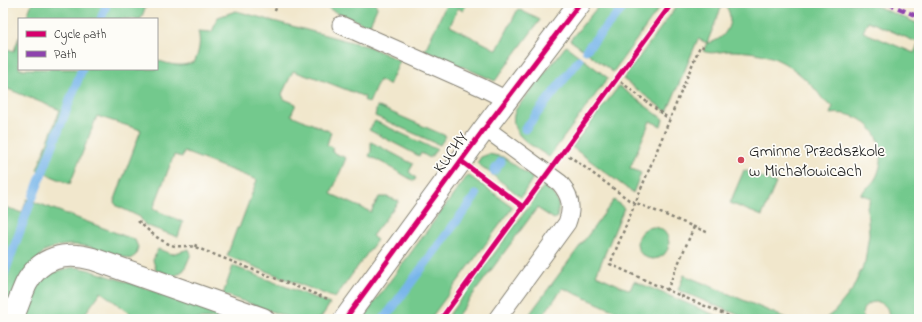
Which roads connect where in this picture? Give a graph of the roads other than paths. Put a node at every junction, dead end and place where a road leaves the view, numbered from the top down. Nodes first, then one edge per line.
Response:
1 (580, 3) edge
2 (341, 25) dead end
3 (507, 100) junction
4 (485, 128) junction
5 (12, 319) edge
6 (263, 319) edge
7 (345, 319) edge
8 (497, 319) edge

1 - 3 street, KUCHY
2 - 3 lane
3 - 4 street, KUCHY
4 - 7 street, KUCHY
4 - 8 lane
5 - 6 street

